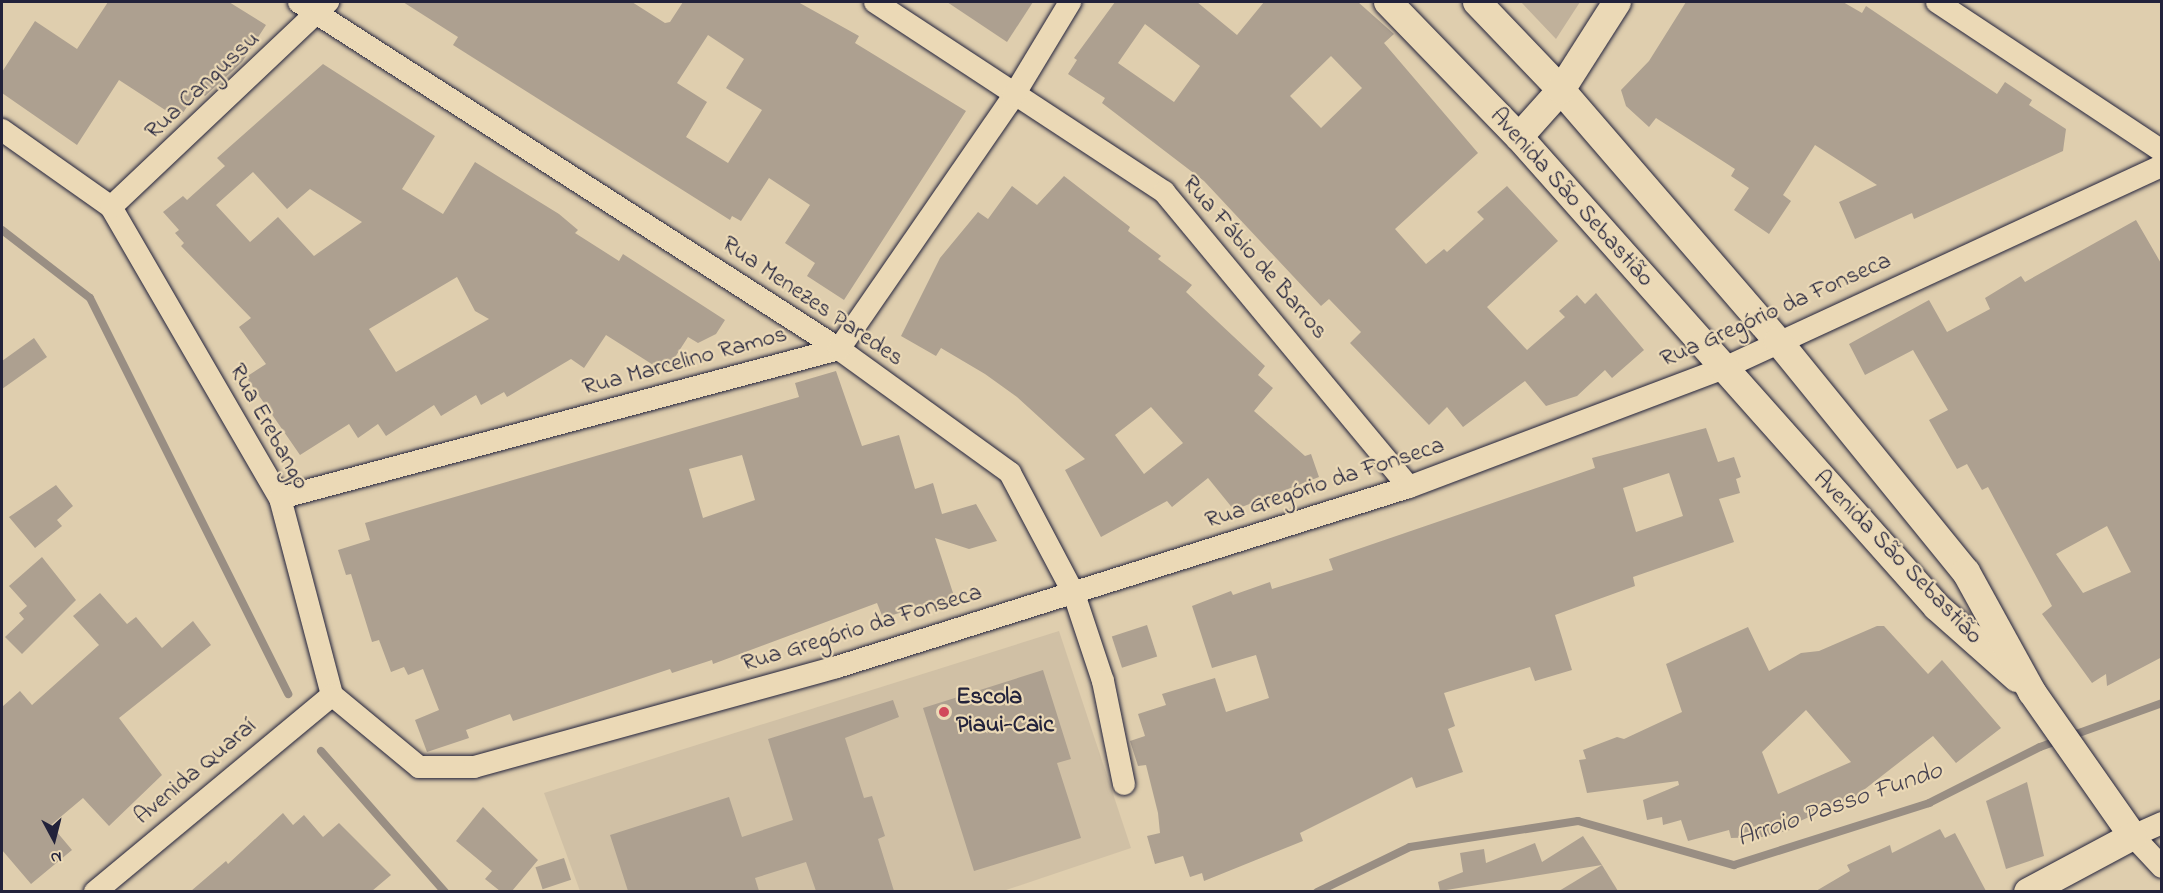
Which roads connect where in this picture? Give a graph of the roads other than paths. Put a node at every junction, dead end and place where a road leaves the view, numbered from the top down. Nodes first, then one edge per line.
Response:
1 (298, 2) edge
2 (875, 2) edge
3 (1070, 2) edge
4 (1388, 2) edge
5 (1477, 2) edge
6 (1617, 2) edge
7 (1937, 2) edge
8 (324, 8) edge
9 (1561, 90) junction
10 (1014, 95) junction
11 (2, 130) edge
12 (1519, 137) junction
13 (2162, 151) edge
14 (2162, 166) edge
15 (111, 207) junction
16 (1778, 342) junction
17 (839, 349) junction
18 (1722, 369) junction
19 (1409, 487) junction
20 (280, 498) junction
21 (1074, 594) junction
22 (2032, 692) junction
23 (332, 694) junction
24 (1124, 784) dead end
25 (2162, 823) edge
26 (2133, 836) junction
27 (2162, 867) edge
28 (95, 891) edge
29 (2028, 891) edge

1 - 8 street, Rua Menezes Paredes
2 - 10 street, Rua Fábio de Barros
3 - 10 street
4 - 12 street, Avenida São Sebastião
5 - 9 street, Avenida São Sebastião
6 - 9 street
7 - 13 street
8 - 15 street, Rua Cangussu
8 - 17 street, Rua Menezes Paredes
9 - 12 street
9 - 16 street, Avenida São Sebastião
10 - 17 street
10 - 19 street, Rua Fábio de Barros
11 - 15 street, Rua Erebango
12 - 18 street, Avenida São Sebastião
14 - 16 street, Rua Gregório da Fonseca
15 - 20 street, Rua Erebango
16 - 18 street, Rua Gregório da Fonseca
16 - 22 street, Avenida São Sebastião
17 - 20 street, Rua Marcelino Ramos
17 - 21 street, Rua Menezes Paredes
18 - 19 street, Rua Gregório da Fonseca
18 - 22 street, Avenida São Sebastião
19 - 21 street, Rua Gregório da Fonseca
20 - 23 street, Rua Erebango
21 - 23 street, Rua Gregório da Fonseca
21 - 24 street, Rua Menezes Paredes
22 - 26 street
23 - 28 street, Avenida Quaraí
25 - 26 street
26 - 27 street
26 - 29 street

